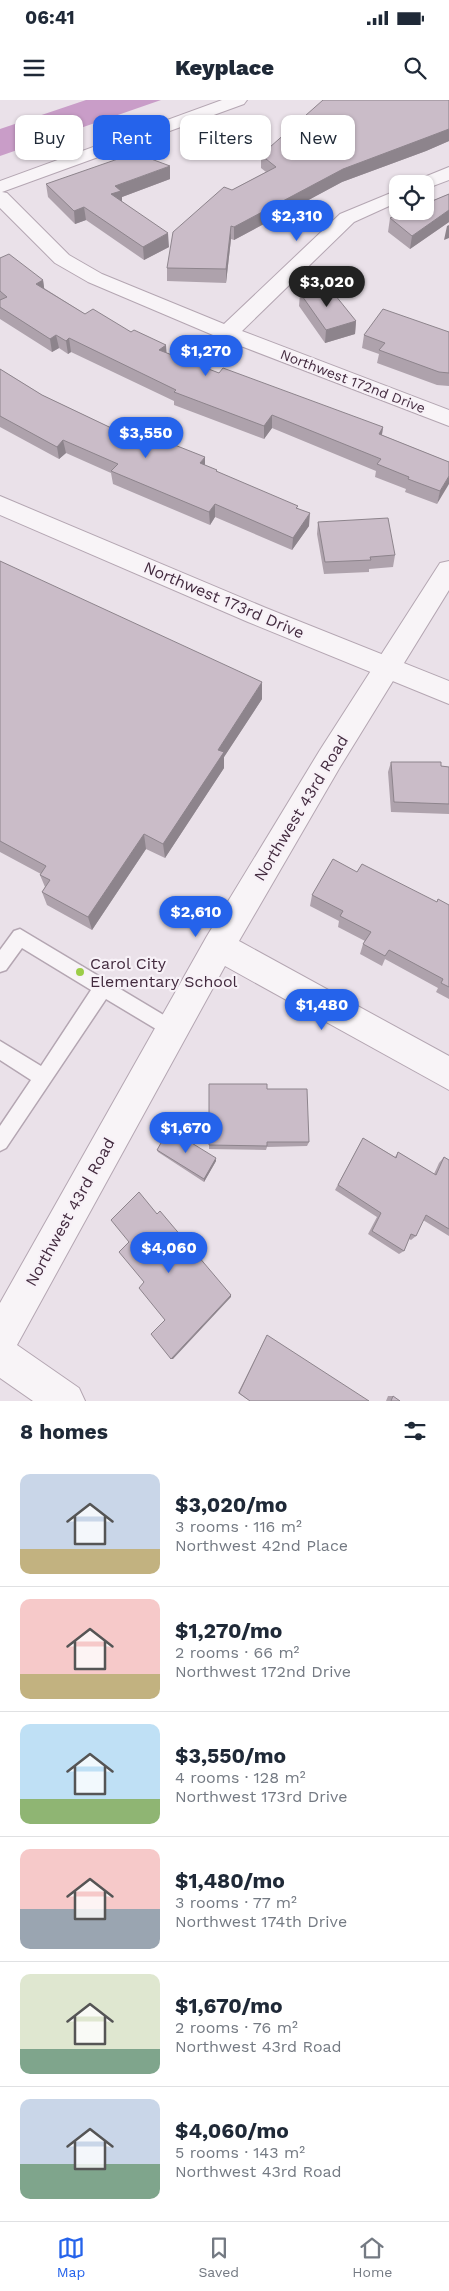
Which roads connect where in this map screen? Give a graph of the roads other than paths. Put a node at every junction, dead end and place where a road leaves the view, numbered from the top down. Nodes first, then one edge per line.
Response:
1 (238, 100) edge
2 (449, 172) edge
3 (434, 179) edge
4 (0, 187) edge
5 (0, 197) edge
6 (389, 200) edge
7 (227, 333) junction
8 (449, 418) edge
9 (0, 506) edge
10 (449, 570) edge
11 (386, 666) junction
12 (449, 693) edge
13 (218, 946) junction
14 (0, 964) edge
15 (103, 988) junction
16 (171, 1029) junction
17 (0, 1050) edge
18 (449, 1074) edge
19 (43, 1078) junction
20 (0, 1142) edge
21 (0, 1339) edge
22 (0, 1356) edge
23 (66, 1401) edge

1 - 4 street
2 - 3 street
5 - 7 street, Northwest 172nd Drive
6 - 7 street
7 - 8 street, Northwest 172nd Drive
9 - 11 street, Northwest 173rd Drive
10 - 11 street, Northwest 43rd Road
11 - 12 street, Northwest 173rd Drive
11 - 13 street, Northwest 43rd Road
13 - 16 street, Northwest 43rd Road
13 - 18 street
14 - 15 lane
15 - 16 lane
15 - 19 lane
16 - 21 street, Northwest 43rd Road
17 - 19 lane
19 - 20 lane
22 - 23 street

